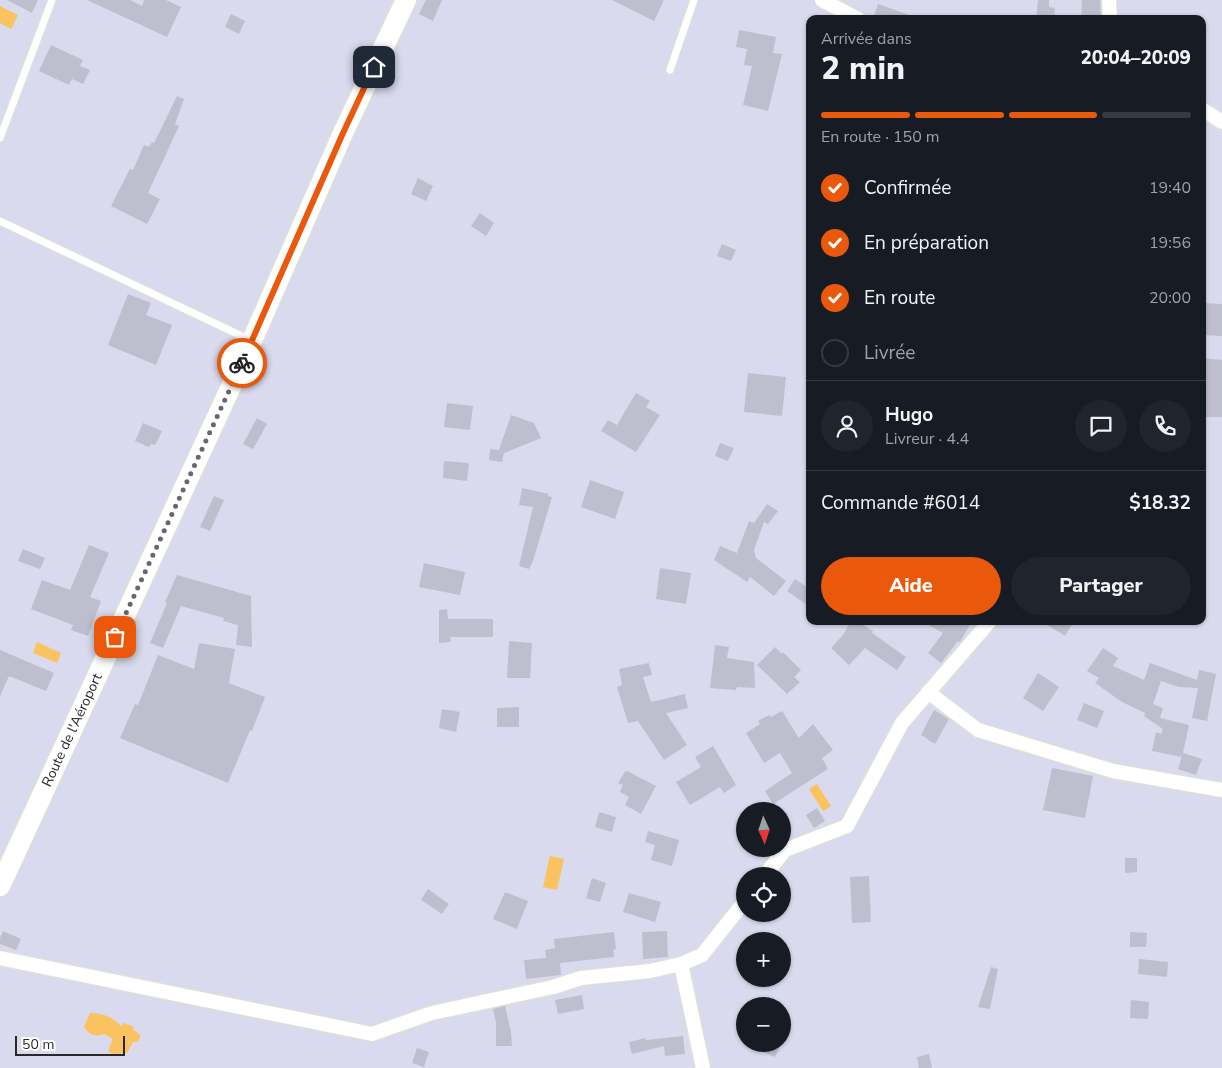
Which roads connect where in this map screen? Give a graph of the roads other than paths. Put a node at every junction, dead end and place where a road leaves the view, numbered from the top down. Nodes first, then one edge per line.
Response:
1 (52, 0) edge
2 (406, 0) edge
3 (694, 0) edge
4 (822, 0) edge
5 (1110, 0) edge
6 (850, 15) edge
7 (1110, 15) edge
8 (670, 70) dead end
9 (1206, 112) edge
10 (1222, 122) edge
11 (0, 138) edge
12 (0, 221) edge
13 (252, 341) junction
14 (987, 625) edge
15 (928, 692) junction
16 (1222, 790) edge
17 (771, 867) edge
18 (0, 886) edge
19 (736, 912) edge
20 (0, 958) edge
21 (681, 964) junction
22 (703, 1068) edge

1 - 11 lane
2 - 13 main road, Route de l'Aéroport
3 - 8 lane
4 - 6 street
5 - 7 street
9 - 10 street
12 - 13 lane
13 - 18 main road, Route de l'Aéroport
14 - 15 street
15 - 16 street
15 - 17 street
19 - 21 street
20 - 21 street
21 - 22 street

